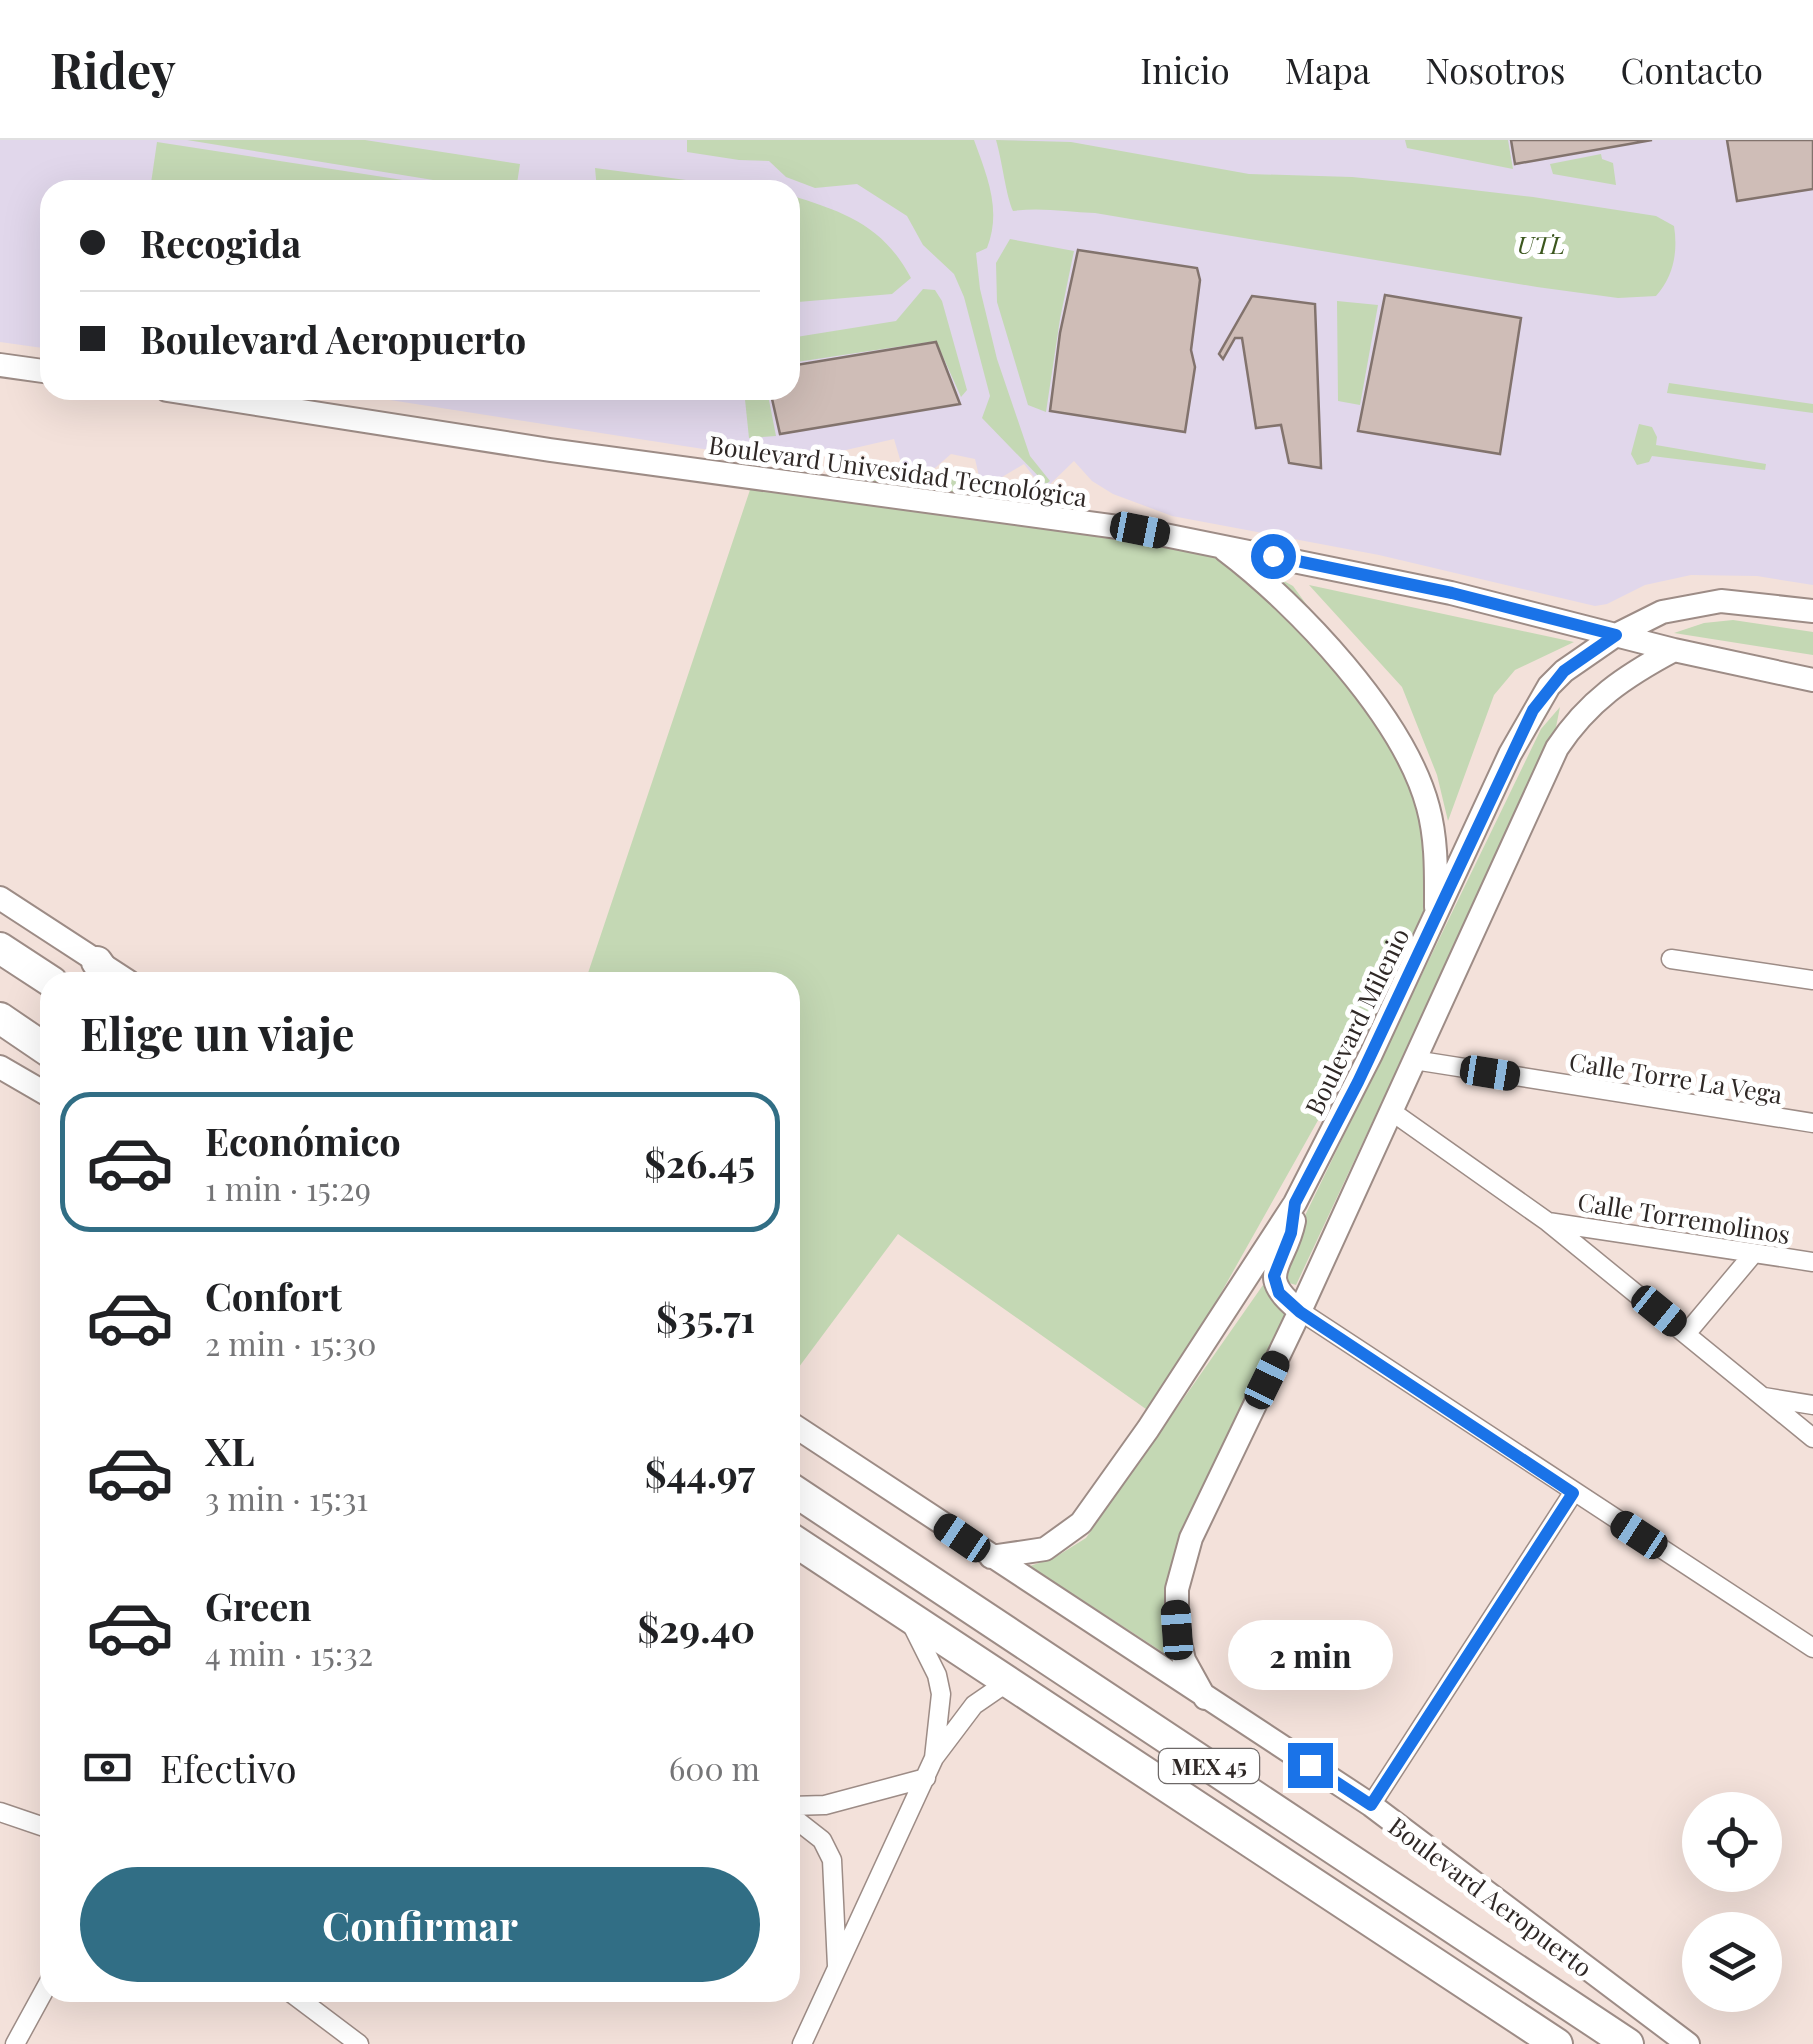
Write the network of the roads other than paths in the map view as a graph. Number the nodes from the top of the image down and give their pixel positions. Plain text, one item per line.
1 (0, 365) edge
2 (40, 371) edge
3 (231, 400) edge
4 (1218, 545) junction
5 (1813, 611) edge
6 (1616, 635) junction
7 (1674, 650) junction
8 (1813, 680) edge
9 (0, 898) edge
10 (1436, 917) junction
11 (0, 948) edge
12 (1671, 959) dead end
13 (104, 972) edge
14 (40, 974) edge
15 (1813, 980) edge
16 (0, 1018) edge
17 (40, 1045) edge
18 (1414, 1060) junction
19 (0, 1067) edge
20 (40, 1090) edge
21 (1391, 1111) junction
22 (1813, 1122) edge
23 (1295, 1203) junction
24 (1548, 1222) junction
25 (1754, 1253) junction
26 (1813, 1262) edge
27 (1300, 1312) junction
28 (1686, 1334) junction
29 (1764, 1398) junction
30 (1813, 1406) edge
31 (800, 1431) edge
32 (1813, 1438) edge
33 (1573, 1493) junction
34 (800, 1495) edge
35 (800, 1545) edge
36 (991, 1557) junction
37 (908, 1618) junction
38 (1813, 1648) edge
39 (1006, 1683) junction
40 (1205, 1698) junction
41 (934, 1758) junction
42 (926, 1778) junction
43 (800, 1805) edge
44 (1371, 1805) junction
45 (0, 1812) edge
46 (800, 1822) edge
47 (40, 1826) edge
48 (837, 1972) junction
49 (40, 1998) edge
50 (303, 2002) edge
51 (15, 2044) edge
52 (359, 2044) edge
53 (802, 2044) edge
54 (1556, 2044) edge
55 (1628, 2044) edge
56 (1688, 2044) edge

1 - 2 street
3 - 4 street, Boulevard Univesidad Tecnológica
4 - 6 street, Boulevard Univesidad Tecnológica
4 - 10 street
5 - 6 street, Boulevard Milenio
6 - 7 street, Boulevard Univesidad Tecnológica
6 - 10 street, Boulevard Milenio
7 - 8 street
7 - 18 street
9 - 13 street
10 - 23 street, Boulevard Milenio
11 - 14 highway
12 - 15 street
16 - 17 highway
18 - 21 street
18 - 22 street, Calle Torre La Vega
19 - 20 street
21 - 24 street
21 - 27 street
23 - 27 street
23 - 36 street, Boulevard Milenio
24 - 25 street, Calle Torremolinos
24 - 28 street
25 - 26 street, Calle Torremolinos
25 - 28 street
27 - 33 street
27 - 40 street
28 - 29 street
29 - 30 street
29 - 32 street
31 - 36 street, Boulevard Aeropuerto
33 - 38 street
33 - 44 street
34 - 55 highway, Boulevard Aeropuerto / MEX 45
35 - 37 highway, MEX 45
36 - 40 street, Boulevard Aeropuerto
37 - 39 highway, MEX 45
37 - 41 street
39 - 41 street
39 - 54 highway, MEX 45
40 - 44 street, Boulevard Aeropuerto
41 - 42 street
42 - 43 street
42 - 48 street
44 - 56 street, Boulevard Aeropuerto
45 - 47 street
46 - 48 street
48 - 53 street
49 - 51 street
50 - 52 street

